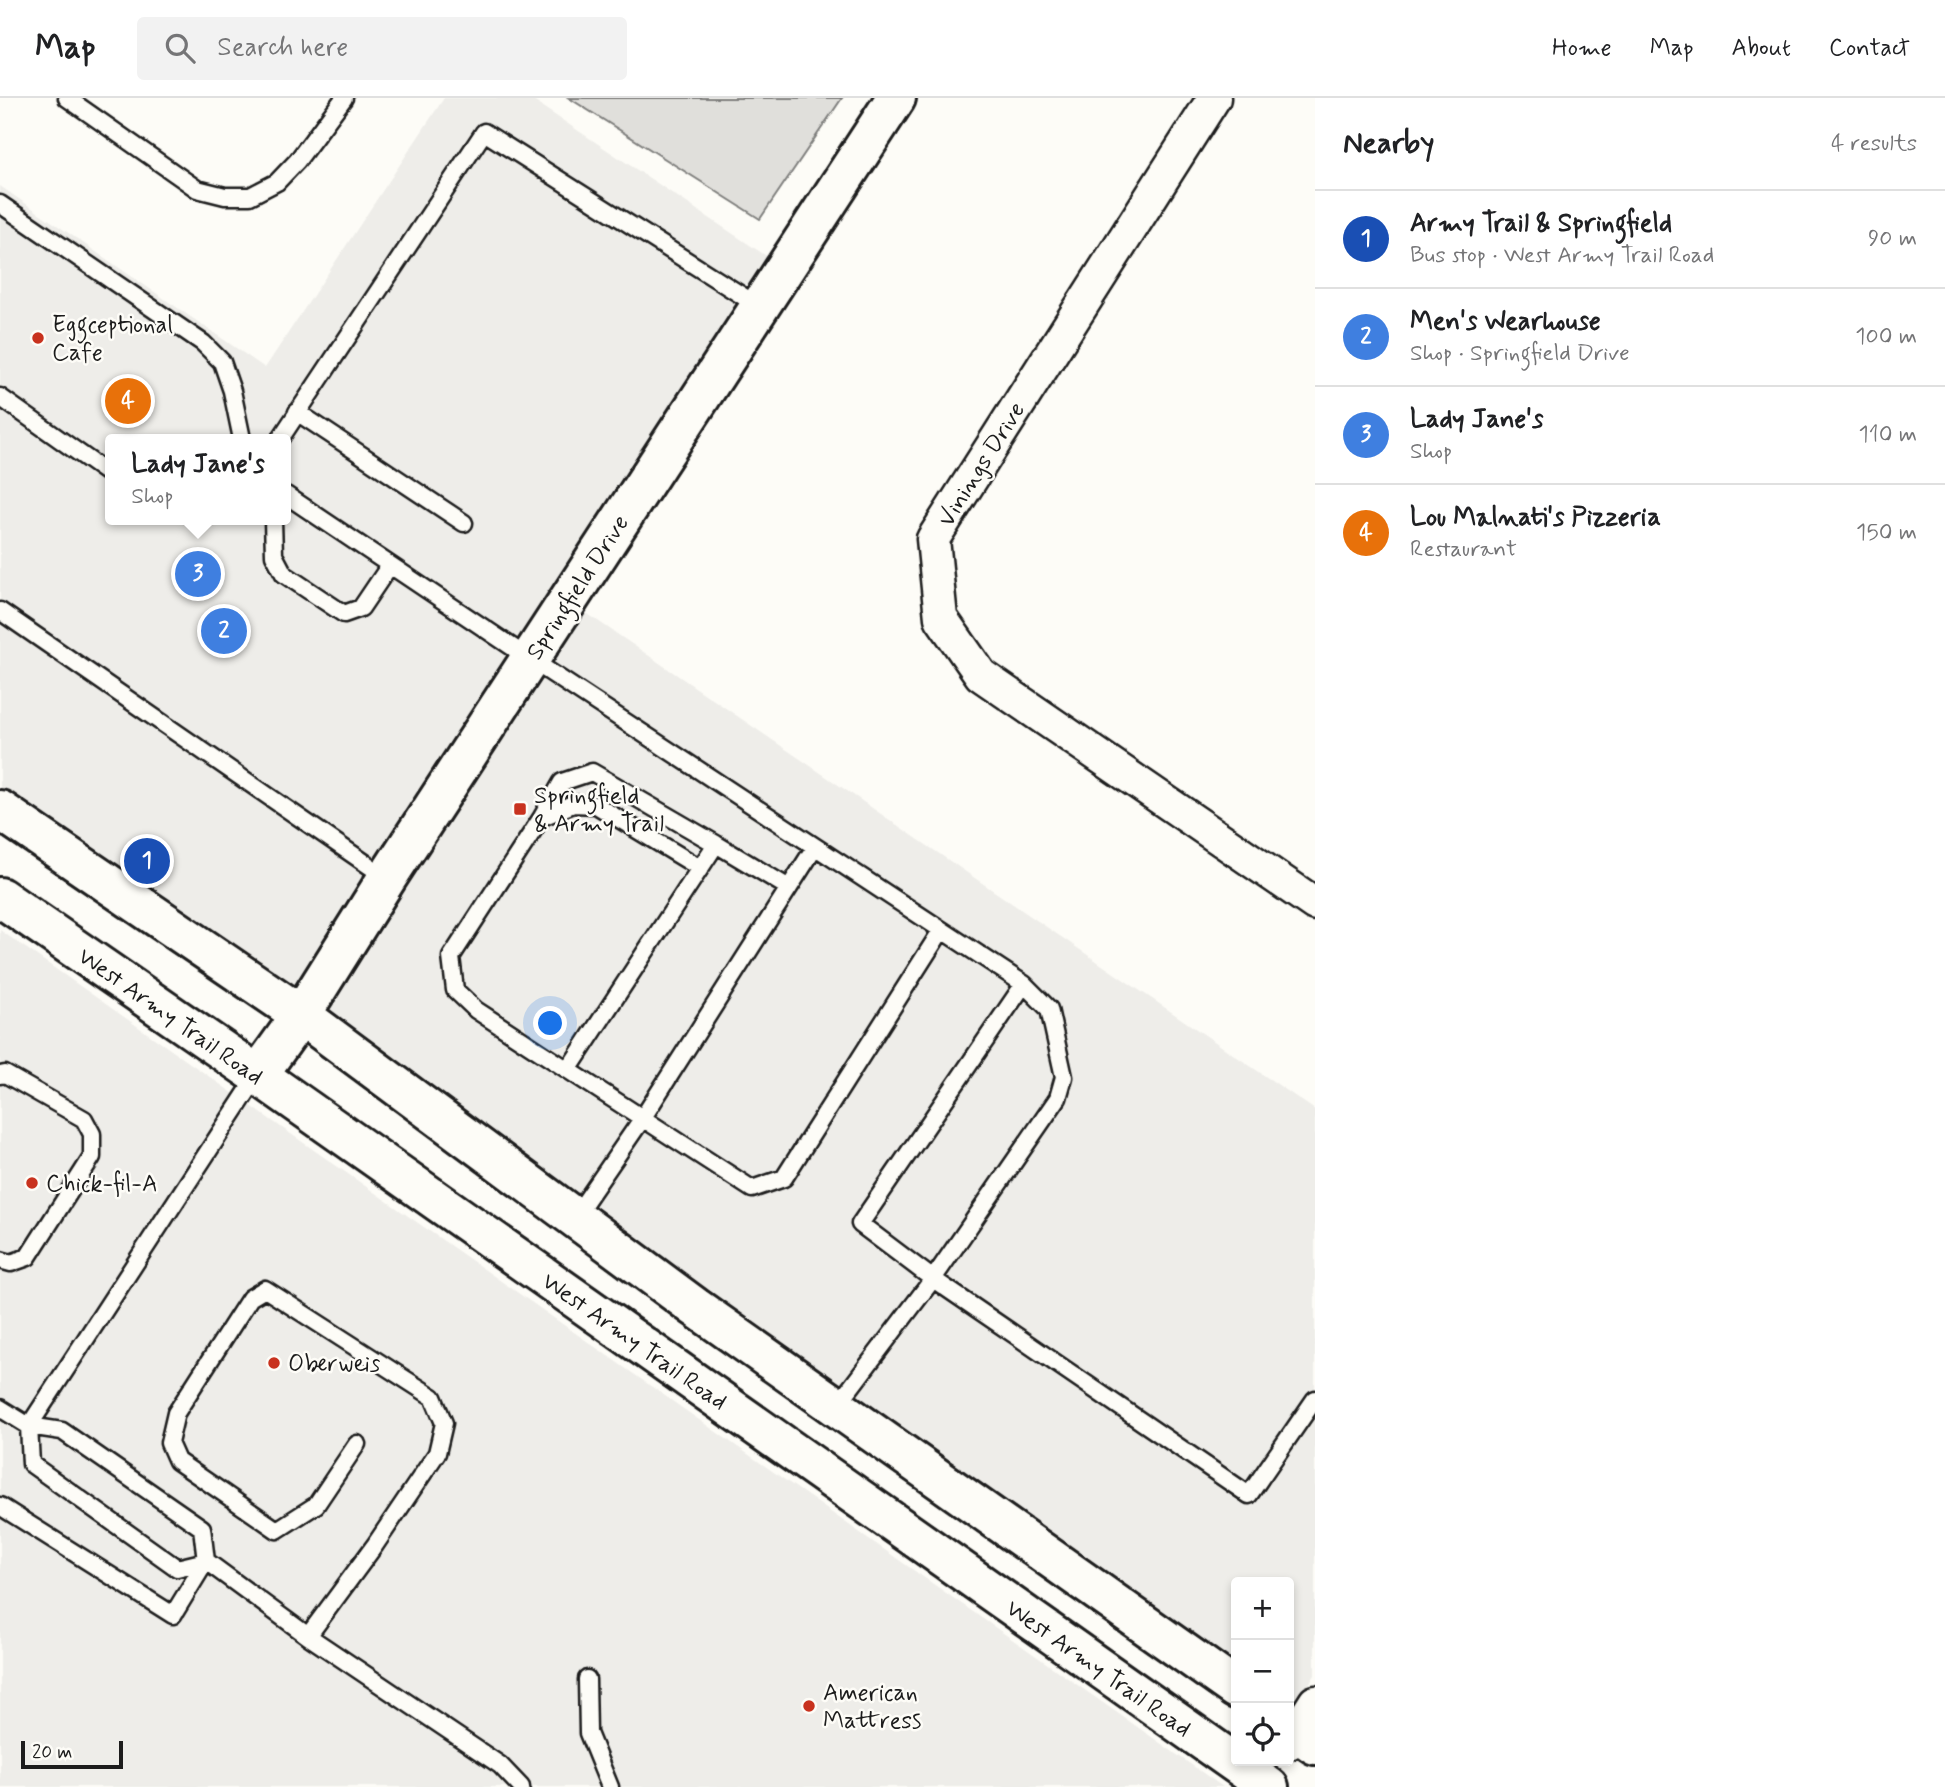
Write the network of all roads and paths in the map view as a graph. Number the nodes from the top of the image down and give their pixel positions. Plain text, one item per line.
1 (67, 98) edge
2 (344, 98) edge
3 (896, 98) edge
4 (1214, 98) edge
5 (0, 204) edge
6 (760, 307) junction
7 (0, 397) edge
8 (298, 412) junction
9 (241, 434) edge
10 (283, 434) edge
11 (105, 471) edge
12 (291, 499) edge
13 (464, 523) dead end
14 (273, 525) edge
15 (390, 565) junction
16 (0, 611) edge
17 (530, 659) junction
18 (0, 810) edge
19 (542, 817) junction
20 (716, 844) junction
21 (815, 847) junction
22 (700, 868) junction
23 (387, 877) junction
24 (789, 888) junction
25 (0, 897) edge
26 (1315, 904) edge
27 (941, 931) junction
28 (1024, 984) junction
29 (301, 1015) junction
30 (568, 1070) junction
31 (0, 1075) edge
32 (258, 1075) junction
33 (642, 1119) junction
34 (574, 1218) junction
35 (0, 1260) edge
36 (933, 1279) junction
37 (1315, 1399) edge
38 (836, 1407) junction
39 (0, 1408) edge
40 (29, 1426) junction
41 (357, 1444) dead end
42 (0, 1506) edge
43 (206, 1562) junction
44 (309, 1636) junction
45 (587, 1679) dead end
46 (1231, 1685) edge
47 (1231, 1716) edge
48 (521, 1787) edge
49 (610, 1787) edge

1 - 2 lane
3 - 6 main road, Springfield Drive
4 - 26 street, Vinings Drive
5 - 9 lane
6 - 8 lane
6 - 17 main road, Springfield Drive
7 - 11 lane
8 - 10 lane
8 - 13 lane
12 - 15 lane
14 - 15 lane
15 - 17 lane
16 - 23 lane
17 - 21 lane
17 - 23 main road, Springfield Drive
18 - 29 main road
19 - 20 lane
19 - 22 lane
19 - 30 lane
20 - 22 lane
20 - 24 lane
21 - 24 lane
21 - 27 lane
22 - 30 lane
23 - 29 main road, Springfield Drive
24 - 33 lane
25 - 32 main road, West Army Trail Road
27 - 28 lane
27 - 33 lane
28 - 36 lane
28 - 36 lane
29 - 32 main road, Springfield Drive
29 - 34 main road
30 - 33 lane
31 - 35 lane
32 - 40 lane
32 - 47 main road, West Army Trail Road
33 - 34 lane
34 - 38 main road
36 - 37 lane
36 - 38 lane
38 - 46 main road
39 - 40 lane
40 - 43 lane
40 - 43 lane
41 - 44 lane
42 - 43 lane
43 - 44 lane
44 - 48 lane
45 - 49 lane

